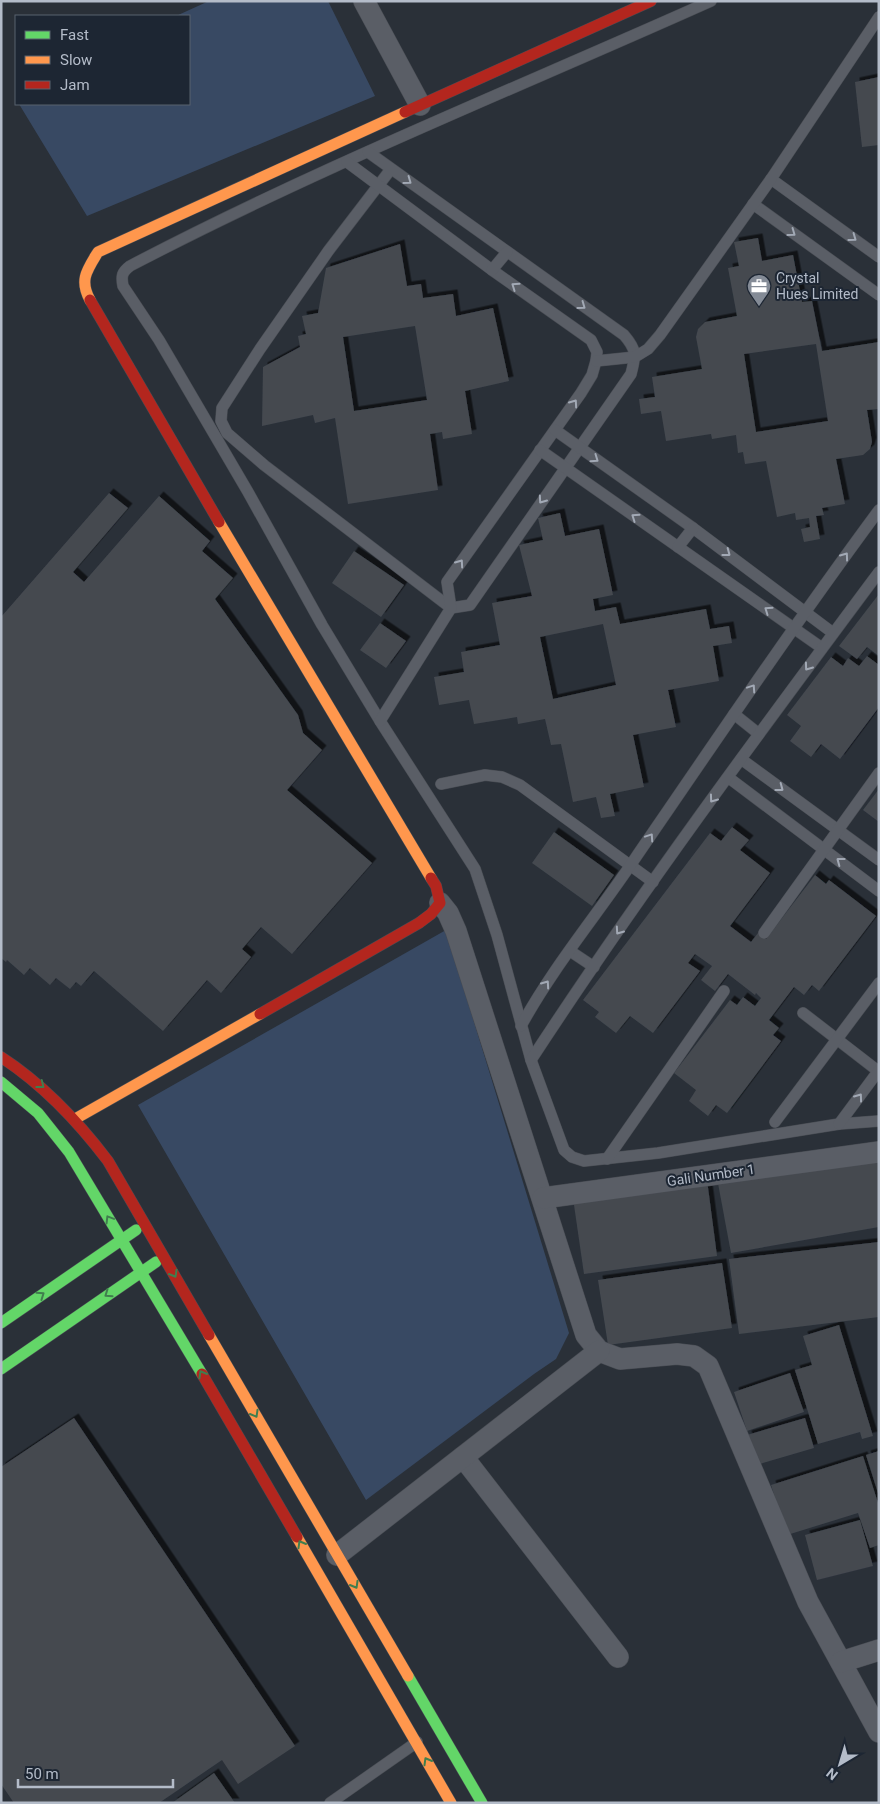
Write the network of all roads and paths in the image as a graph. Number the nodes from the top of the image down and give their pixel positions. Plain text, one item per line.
1 (364, 1) edge
2 (651, 1) edge
3 (711, 1) edge
4 (879, 18) edge
5 (420, 104) junction
6 (368, 152) junction
7 (347, 162) junction
8 (391, 169) junction
9 (771, 179) junction
10 (379, 185) junction
11 (753, 204) junction
12 (507, 252) junction
13 (879, 257) edge
14 (492, 270) junction
15 (879, 295) edge
16 (635, 357) junction
17 (596, 360) junction
18 (555, 430) junction
19 (579, 448) junction
20 (540, 450) junction
21 (565, 467) junction
22 (878, 514) edge
23 (693, 528) junction
24 (678, 548) junction
25 (879, 572) edge
26 (451, 608) junction
27 (805, 612) junction
28 (793, 628) junction
29 (833, 633) junction
30 (822, 648) junction
31 (734, 714) junction
32 (380, 721) junction
33 (759, 734) junction
34 (741, 759) junction
35 (879, 773) edge
36 (729, 778) junction
37 (441, 784) dead end
38 (837, 830) junction
39 (823, 849) junction
40 (879, 860) edge
41 (631, 865) junction
42 (653, 882) junction
43 (879, 890) edge
44 (440, 903) junction
45 (764, 933) dead end
46 (570, 951) junction
47 (594, 967) junction
48 (879, 983) edge
49 (724, 991) dead end
50 (803, 1013) dead end
51 (521, 1026) junction
52 (838, 1040) junction
53 (1, 1057) edge
54 (531, 1060) junction
55 (878, 1070) edge
56 (1, 1082) edge
57 (75, 1119) junction
58 (879, 1121) edge
59 (775, 1122) dead end
60 (839, 1124) junction
61 (879, 1152) edge
62 (606, 1159) junction
63 (543, 1198) junction
64 (144, 1224) junction
65 (121, 1240) junction
66 (163, 1257) junction
67 (140, 1271) junction
68 (1, 1323) edge
69 (599, 1351) junction
70 (1, 1369) edge
71 (463, 1457) junction
72 (337, 1555) junction
73 (879, 1650) edge
74 (618, 1657) dead end
75 (841, 1662) junction
76 (879, 1732) edge
77 (427, 1734) junction
78 (330, 1803) edge
79 (451, 1803) edge
80 (482, 1803) edge

1 - 5 street
2 - 5 street
3 - 6 lane
4 - 9 lane
5 - 44 street
6 - 7 lane
6 - 8 lane
7 - 10 lane
7 - 32 lane
8 - 10 lane
8 -> 12 lane
9 - 11 lane
9 -> 13 lane
10 - 14 lane
10 - 26 lane
11 -> 15 lane
11 - 16 lane
12 - 14 lane
12 -> 16 lane
17 -> 14 lane
16 - 17 lane
16 - 19 lane
18 -> 17 lane
18 - 19 lane
18 - 20 lane
19 - 21 lane
19 -> 23 lane
20 - 21 lane
26 -> 20 lane
24 -> 21 lane
21 -> 26 lane
27 -> 22 lane
23 - 24 lane
23 -> 27 lane
28 -> 24 lane
25 - 29 lane
26 - 32 lane
27 - 28 lane
27 - 29 lane
28 - 30 lane
31 -> 28 lane
29 - 30 lane
30 -> 33 lane
31 - 33 lane
41 -> 31 lane
32 - 51 lane
33 - 34 lane
34 - 36 lane
34 -> 38 lane
35 - 38 lane
36 - 39 lane
36 -> 42 lane
37 - 41 lane
38 - 39 lane
38 - 40 lane
43 -> 39 lane
39 - 45 lane
41 - 42 lane
41 - 46 lane
42 -> 47 lane
44 - 57 street
44 - 63 street
46 - 47 lane
51 -> 46 lane
47 - 54 lane
48 - 52 lane
49 - 62 lane
50 - 52 lane
51 - 54 lane
52 - 55 lane
52 - 59 lane
53 -> 57 street
54 - 62 lane
60 -> 55 lane
65 -> 56 street
57 - 64 street
58 - 60 lane
60 - 62 lane
61 - 63 street, Gali Number 1
63 - 69 street
64 - 65 street
64 - 66 street
65 - 67 street
68 -> 65 street
66 - 67 street
66 -> 72 street
67 -> 70 street
77 -> 67 street
69 - 71 street
69 - 75 street
71 - 72 street
71 - 74 street
72 -> 77 street
73 - 75 street
75 - 76 street
77 - 78 lane
79 -> 77 street
77 - 80 street

